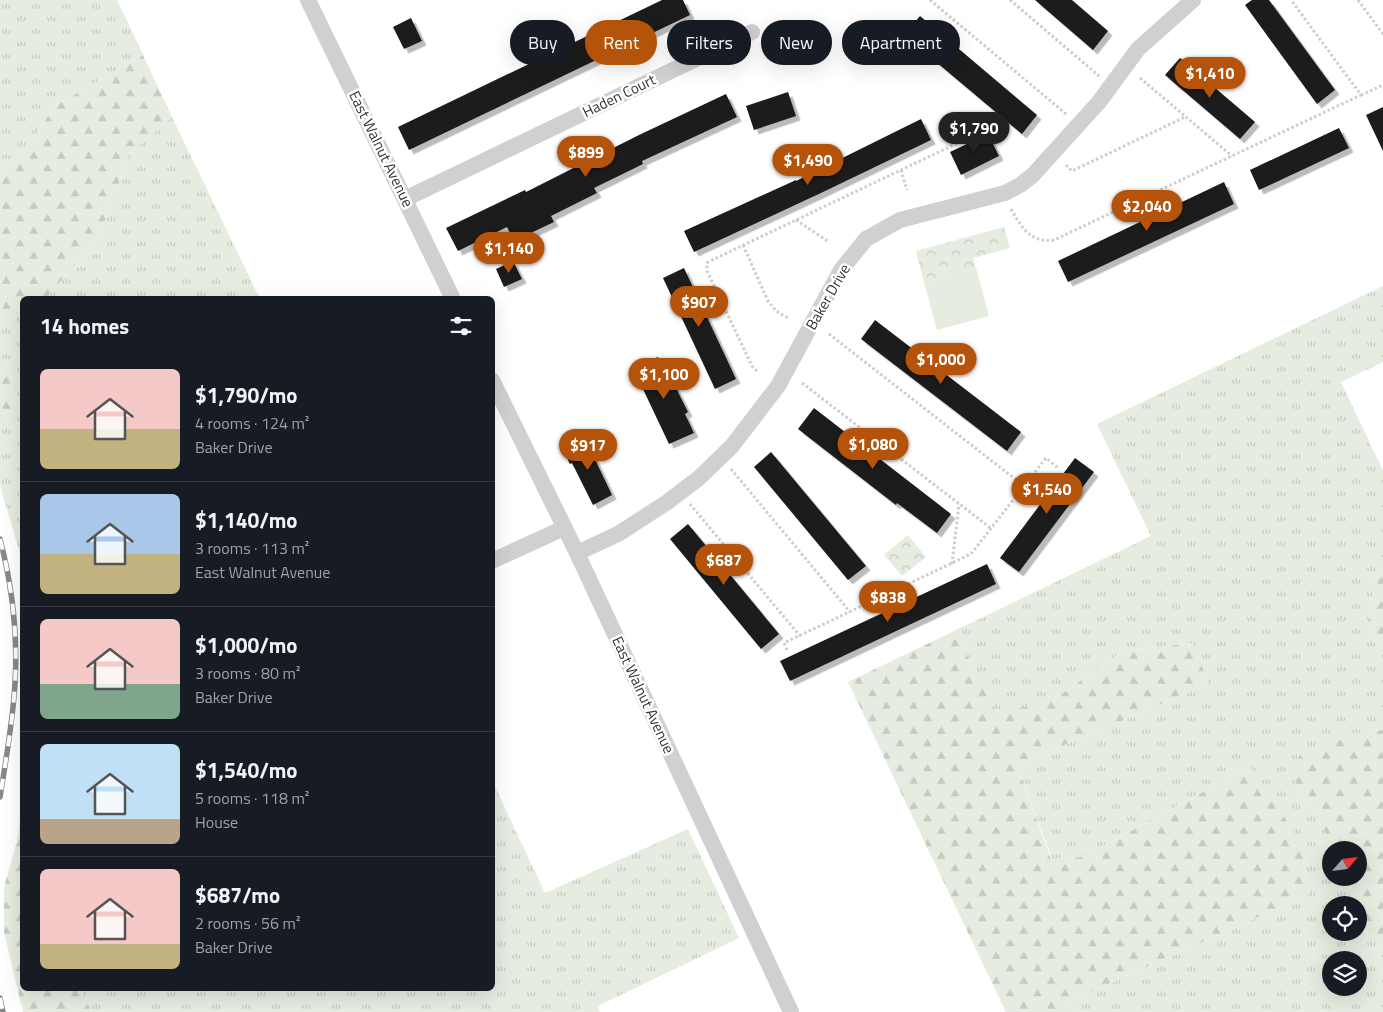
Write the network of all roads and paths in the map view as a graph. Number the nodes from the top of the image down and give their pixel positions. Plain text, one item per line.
1 (308, 0) edge
2 (930, 0) edge
3 (1010, 0) edge
4 (1194, 0) edge
5 (1291, 0) edge
6 (1358, 0) edge
7 (752, 32) dead end
8 (1383, 34) edge
9 (1099, 76) dead end
10 (1140, 78) dead end
11 (1383, 84) edge
12 (1361, 95) junction
13 (1066, 114) dead end
14 (1186, 117) junction
15 (966, 139) dead end
16 (1232, 156) junction
17 (1066, 165) dead end
18 (902, 170) junction
19 (907, 190) dead end
20 (405, 199) junction
21 (1011, 209) dead end
22 (796, 220) junction
23 (829, 242) dead end
24 (743, 245) junction
25 (452, 296) edge
26 (788, 318) dead end
27 (830, 334) dead end
28 (757, 370) dead end
29 (802, 383) dead end
30 (495, 386) edge
31 (728, 465) dead end
32 (1058, 468) dead end
33 (1024, 486) junction
34 (690, 504) dead end
35 (959, 504) junction
36 (564, 528) junction
37 (992, 529) junction
38 (577, 553) junction
39 (495, 560) edge
40 (952, 564) junction
41 (850, 612) junction
42 (800, 636) junction
43 (787, 650) dead end
44 (791, 1012) edge

1 - 20 street, East Walnut Avenue
2 - 13 path
3 - 9 path
4 - 38 street, Baker Drive
5 - 12 path
6 - 8 path
7 - 20 street, Haden Court
10 - 14 path
11 - 12 path
12 - 16 path
14 - 16 path
14 - 17 path
15 - 18 path
16 - 21 path
18 - 19 path
18 - 22 path
20 - 25 street, East Walnut Avenue
22 - 23 path
22 - 24 path
24 - 26 path
24 - 28 path
27 - 33 path
29 - 35 path
30 - 36 street, East Walnut Avenue
31 - 41 path
32 - 33 path
33 - 37 path
34 - 42 path
35 - 37 path
35 - 40 path
36 - 38 street, East Walnut Avenue
36 - 39 street
37 - 40 path
38 - 44 street, East Walnut Avenue
40 - 41 path
41 - 42 path
42 - 43 path

